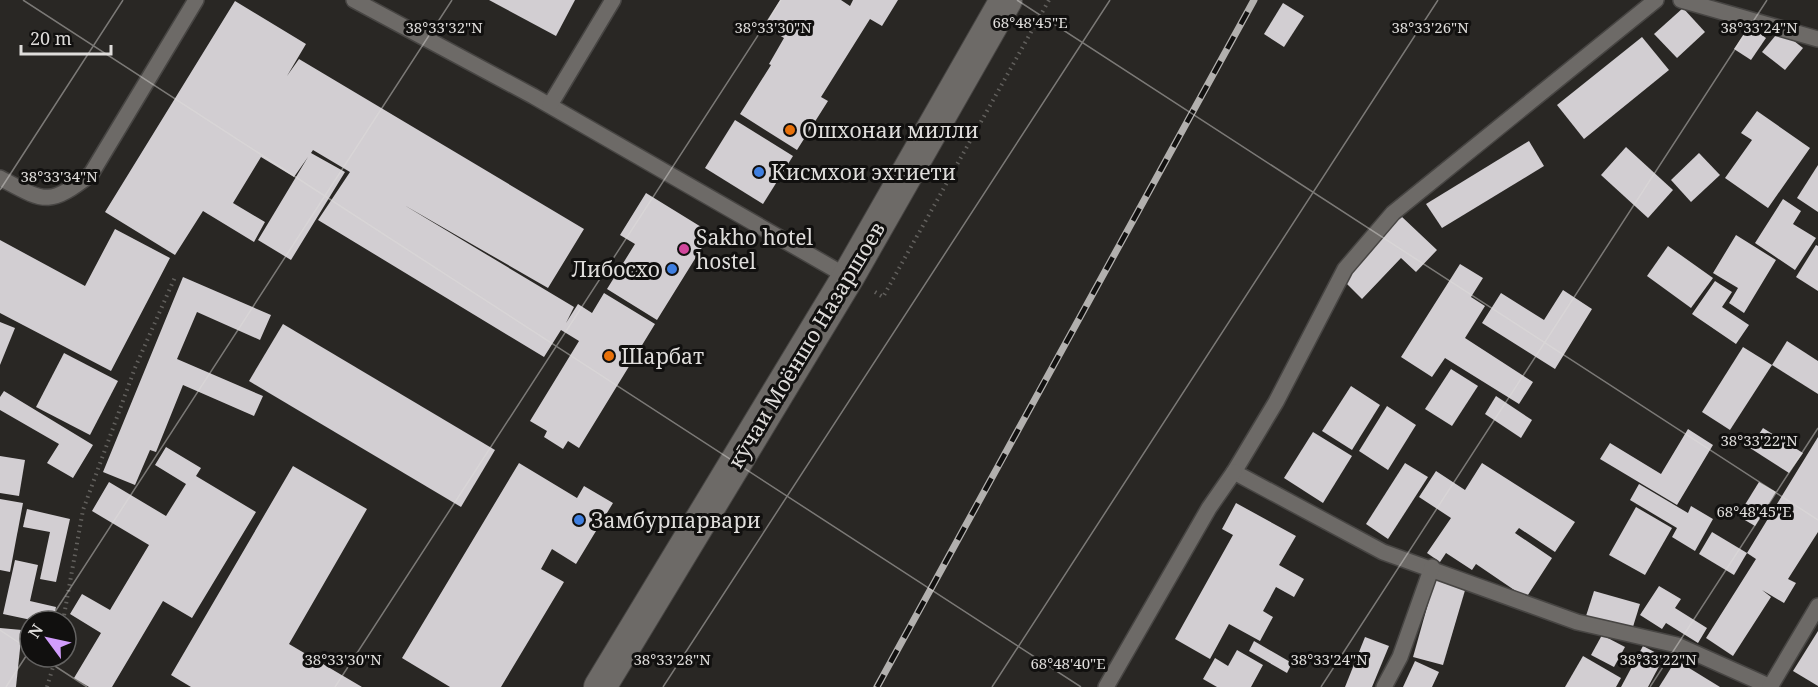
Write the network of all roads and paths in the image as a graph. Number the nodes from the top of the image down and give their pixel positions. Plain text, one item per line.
1 (196, 0) edge
2 (354, 0) edge
3 (613, 0) edge
4 (1006, 0) edge
5 (1049, 0) edge
6 (1656, 0) edge
7 (1681, 0) edge
8 (1818, 39) edge
9 (550, 105) junction
10 (0, 178) edge
11 (175, 277) dead end
12 (848, 277) junction
13 (1234, 472) junction
14 (1432, 567) junction
15 (1818, 606) edge
16 (65, 609) edge
17 (52, 669) edge
18 (47, 687) edge
19 (600, 687) edge
20 (1106, 687) edge
21 (1384, 687) edge
22 (1770, 687) edge

1 - 10 lane
2 - 9 lane
3 - 9 lane
4 - 12 street, кӯчаи Моёншо Назаршоев
5 - 12 path
6 - 13 lane
7 - 8 lane
9 - 12 lane
11 - 16 path
12 - 19 street, кӯчаи Моёншо Назаршоев
13 - 14 lane
13 - 20 lane
14 - 21 lane
14 - 22 lane
15 - 22 lane
17 - 18 path

